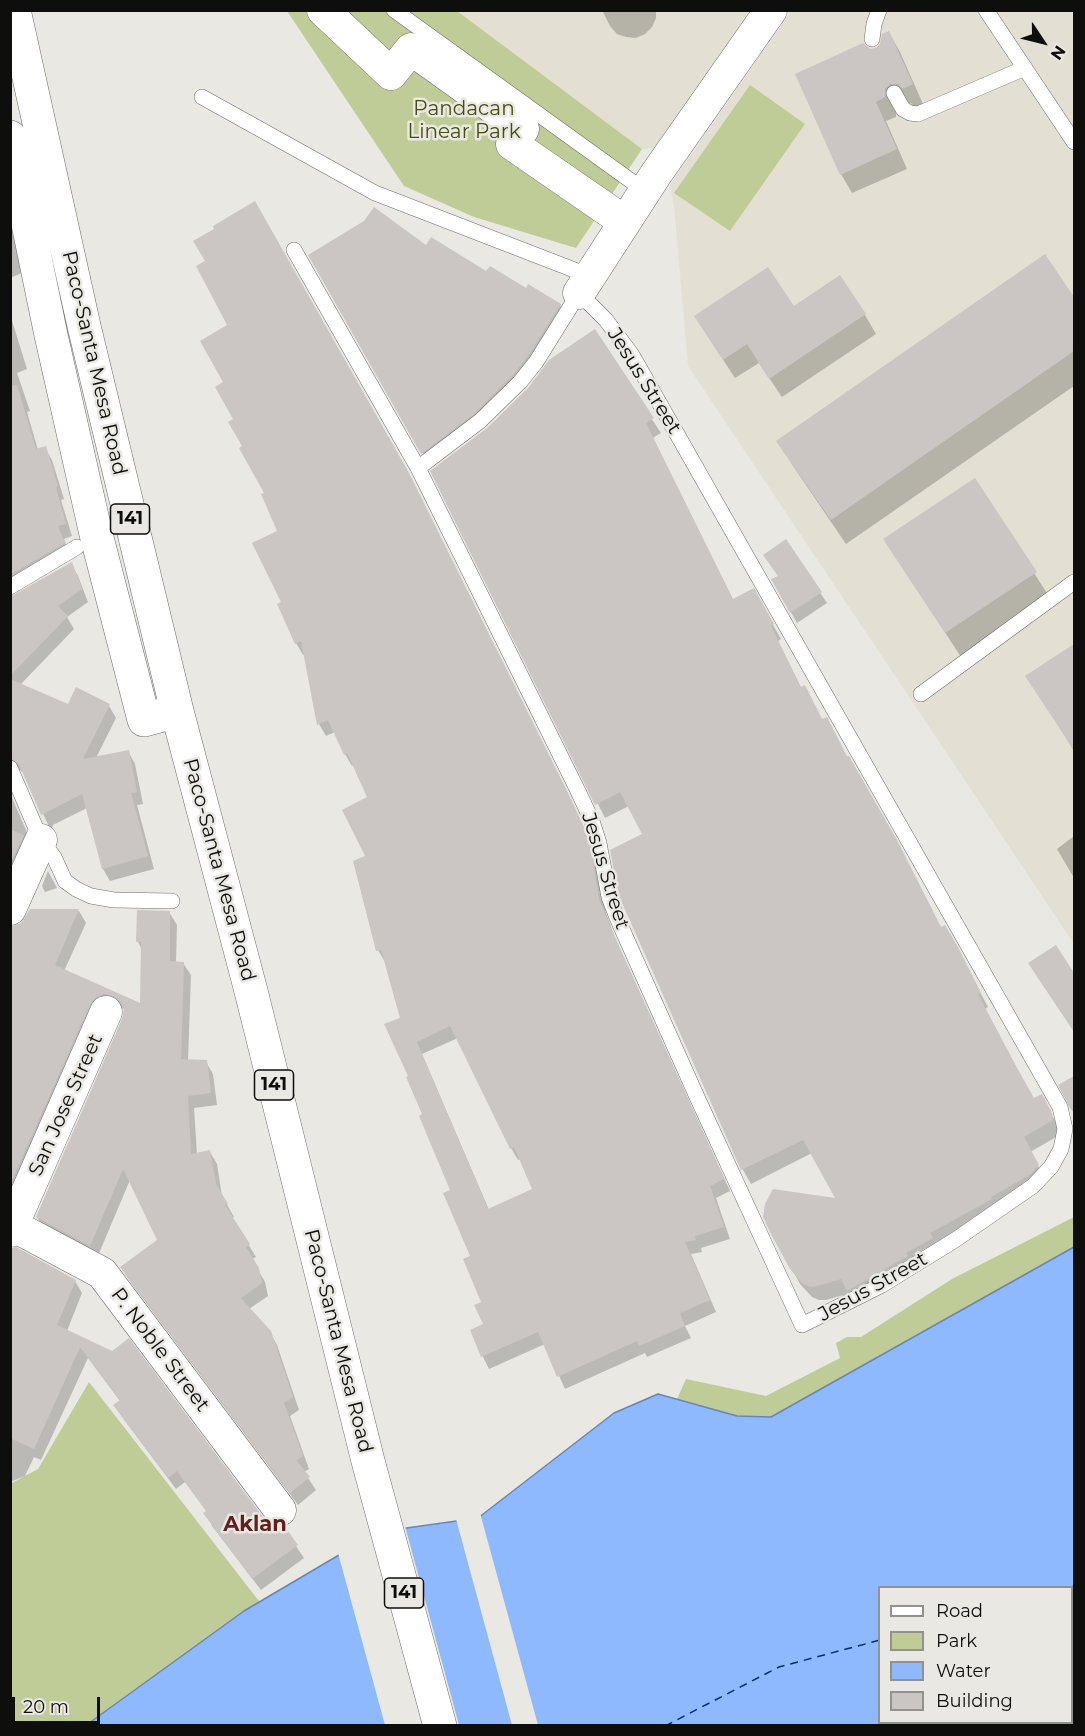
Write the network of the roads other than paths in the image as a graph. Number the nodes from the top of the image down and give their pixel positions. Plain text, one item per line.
1 (14, 10) edge
2 (323, 10) edge
3 (394, 10) edge
4 (771, 10) edge
5 (879, 10) edge
6 (986, 10) edge
7 (872, 39) dead end
8 (1025, 68) junction
9 (894, 93) dead end
10 (202, 97) dead end
11 (10, 137) edge
12 (1074, 142) edge
13 (645, 191) junction
14 (625, 222) junction
15 (294, 250) dead end
16 (584, 285) junction
17 (418, 468) junction
18 (77, 547) dead end
19 (1074, 582) edge
20 (10, 587) edge
21 (921, 694) dead end
22 (177, 711) junction
23 (10, 768) edge
24 (41, 840) junction
25 (172, 901) dead end
26 (10, 909) edge
27 (106, 1012) dead end
28 (11, 1227) edge
29 (280, 1510) dead end
30 (440, 1725) edge

1 - 22 main road, Paco-Santa Mesa Road / 141
2 - 14 street
3 - 13 lane
4 - 13 street
5 - 7 lane
6 - 8 lane
8 - 9 lane
8 - 12 lane
10 - 16 lane
11 - 22 main road, Paco-Santa Mesa Road / 141
13 - 14 street
14 - 16 street
15 - 17 lane
16 - 17 lane
16 - 17 lane, Jesus Street
18 - 20 lane
19 - 21 lane
22 - 30 main road, Paco-Santa Mesa Road / 141
23 - 24 lane
24 - 25 lane
24 - 26 street
27 - 28 street, San Jose Street
28 - 29 street, P. Noble Street

